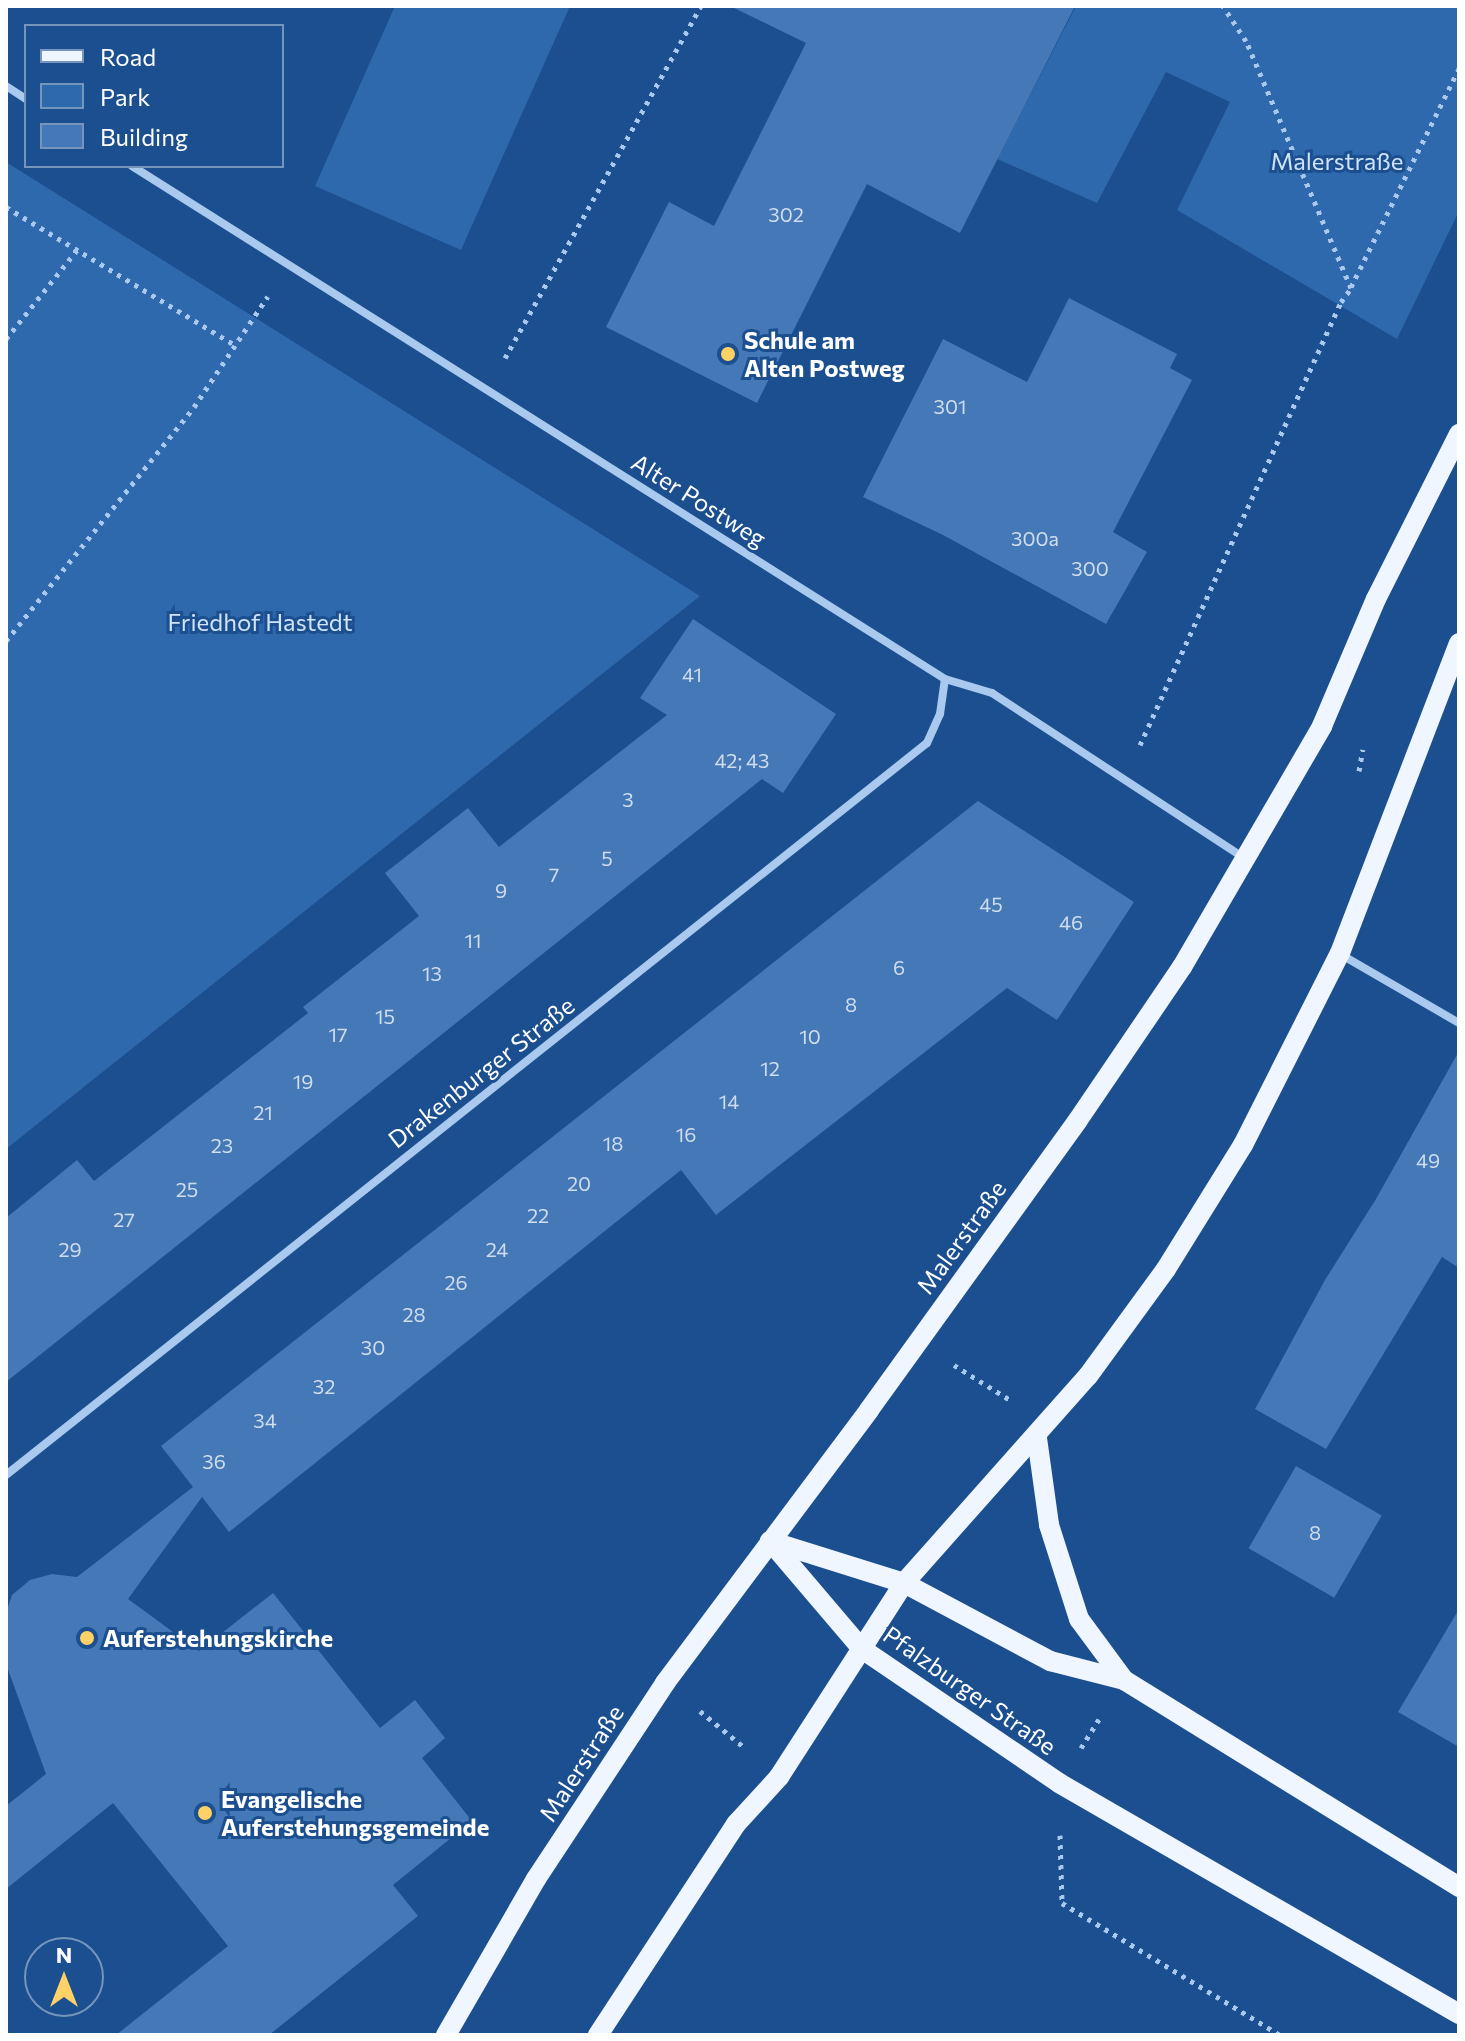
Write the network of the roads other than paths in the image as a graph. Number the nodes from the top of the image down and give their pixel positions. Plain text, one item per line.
1 (6, 86) edge
2 (24, 98) edge
3 (135, 168) edge
4 (1459, 434) edge
5 (1459, 643) edge
6 (945, 679) junction
7 (1246, 859) junction
8 (1340, 953) junction
9 (1459, 1023) edge
10 (1043, 1431) junction
11 (6, 1475) edge
12 (770, 1541) junction
13 (904, 1583) junction
14 (862, 1649) junction
15 (1124, 1680) junction
16 (1459, 1887) edge
17 (1459, 2014) edge
18 (446, 2035) edge
19 (598, 2035) edge

1 - 2 street
3 - 6 street, Alter Postweg
4 - 7 main road, Malerstraße
5 - 8 main road
6 - 7 street, Alter Postweg
6 - 11 street, Drakenburger Straße
7 - 12 main road, Malerstraße
8 - 9 street
8 - 10 main road
10 - 13 main road
10 - 15 main road
12 - 13 main road
12 - 14 main road, Pfalzburger Straße
12 - 18 main road, Malerstraße
13 - 14 main road
13 - 15 main road
14 - 17 main road, Pfalzburger Straße
14 - 19 main road
15 - 16 main road

